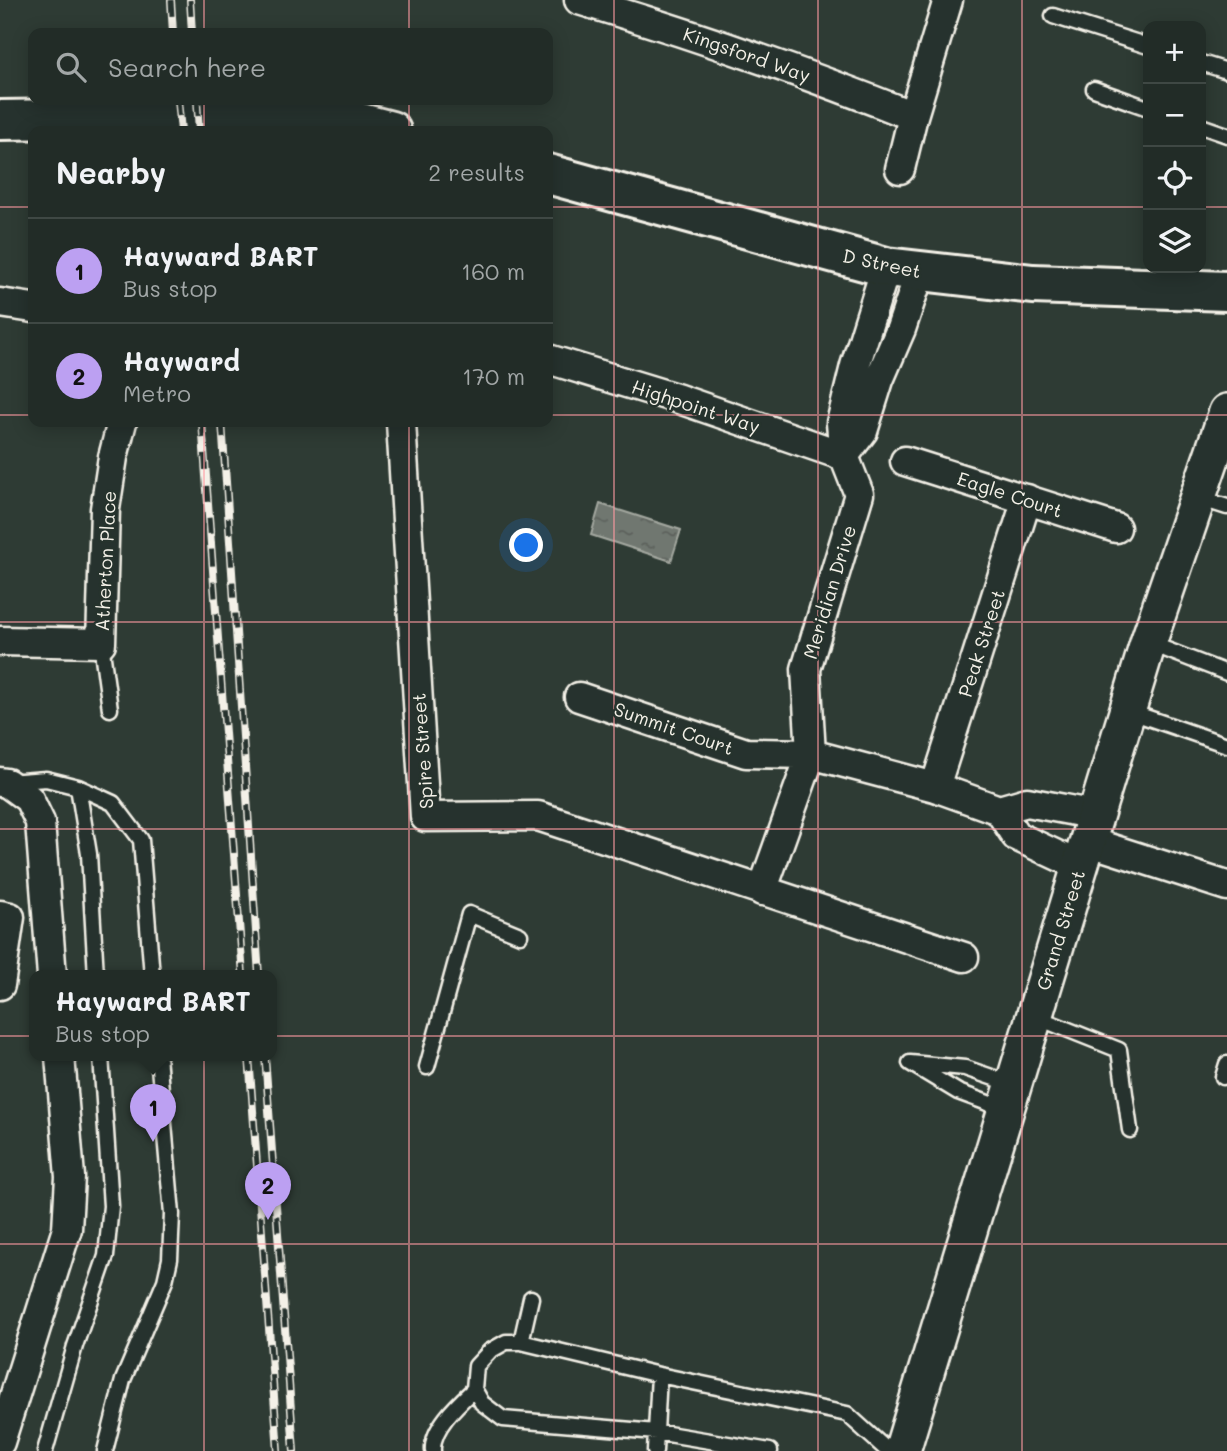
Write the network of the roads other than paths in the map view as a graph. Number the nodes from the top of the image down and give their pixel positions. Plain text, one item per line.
1 (579, 0) edge
2 (946, 1) edge
3 (1053, 16) dead end
4 (1143, 44) edge
5 (1206, 65) edge
6 (1227, 71) edge
7 (1094, 89) dead end
8 (1143, 106) edge
9 (913, 116) junction
10 (0, 120) edge
11 (372, 126) edge
12 (1206, 128) edge
13 (1227, 135) edge
14 (900, 169) dead end
15 (553, 175) edge
16 (903, 269) junction
17 (1227, 291) edge
18 (0, 303) edge
19 (28, 307) edge
20 (553, 361) edge
21 (1227, 412) edge
22 (120, 427) edge
23 (401, 427) edge
24 (844, 456) junction
25 (905, 461) dead end
26 (1027, 499) junction
27 (1212, 503) edge
28 (1116, 528) dead end
29 (0, 641) edge
30 (101, 643) junction
31 (1147, 643) junction
32 (1227, 673) edge
33 (579, 697) dead end
34 (110, 709) dead end
35 (1128, 711) junction
36 (1227, 746) edge
37 (811, 754) junction
38 (3, 782) edge
39 (78, 787) junction
40 (935, 787) junction
41 (999, 810) junction
42 (1088, 841) junction
43 (1227, 886) edge
44 (762, 891) junction
45 (0, 915) edge
46 (520, 935) dead end
47 (964, 957) dead end
48 (52, 970) edge
49 (96, 970) edge
50 (152, 970) edge
51 (0, 985) edge
52 (1034, 1017) junction
53 (60, 1061) edge
54 (101, 1061) edge
55 (158, 1061) edge
56 (428, 1067) dead end
57 (1008, 1097) junction
58 (1130, 1130) dead end
59 (531, 1298) dead end
60 (521, 1342) junction
61 (659, 1375) junction
62 (474, 1389) junction
63 (656, 1432) junction
64 (0, 1442) edge
65 (45, 1451) edge
66 (105, 1451) edge
67 (433, 1451) edge
68 (655, 1451) edge
69 (770, 1451) edge
70 (888, 1451) edge
71 (902, 1451) edge

1 - 9 street, Kingsford Way
2 - 9 street
3 - 4 lane
5 - 6 lane
7 - 8 lane
9 - 14 street
10 - 11 main road
12 - 13 lane
15 - 16 main road, D Street
16 - 17 main road, D Street
16 - 24 street, Meridian Drive
18 - 19 street
20 - 24 street, Highpoint Way
21 - 27 street, Grand Street
22 - 30 street, Atherton Place
23 - 44 street, Spire Street
24 - 37 street, Meridian Drive
25 - 26 street, Eagle Court
26 - 28 street, Eagle Court
26 - 40 street, Peak Street
27 - 31 street, Grand Street
29 - 30 street, Atherton Place
30 - 34 lane
31 - 32 lane
31 - 35 street, Grand Street
33 - 37 street, Summit Court
35 - 36 lane
35 - 42 street, Grand Street
37 - 40 street, Summit Court
37 - 44 street, Meridian Drive
38 - 39 lane
38 - 48 street
39 - 49 lane
39 - 50 lane
40 - 41 street, Summit Court
41 - 42 street
41 - 42 street
42 - 43 street
42 - 52 street, Grand Street
44 - 47 street
45 - 51 street
46 - 56 lane
52 - 57 street, Grand Street
52 - 58 lane
53 - 64 street
54 - 65 lane
55 - 66 lane
57 - 57 lane
57 - 71 street, Grand Street
59 - 60 lane
60 - 61 lane
60 - 62 lane
61 - 63 lane
61 - 70 lane
62 - 63 lane
62 - 67 lane
63 - 68 lane
63 - 69 lane

